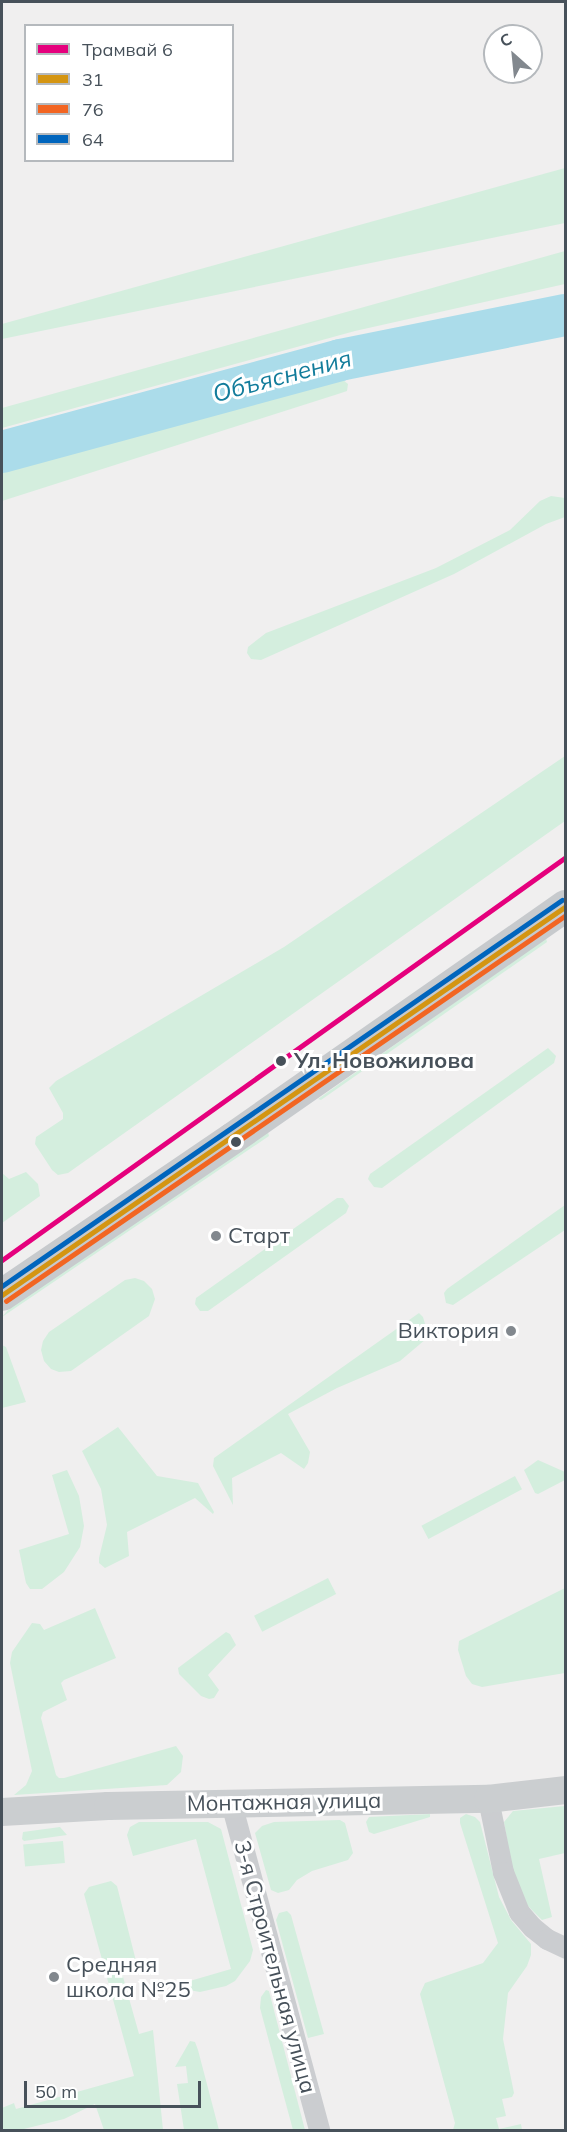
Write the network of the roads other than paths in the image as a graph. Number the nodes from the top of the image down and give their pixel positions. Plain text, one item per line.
1 (566, 906) edge
2 (2, 1295) edge
3 (566, 1790) edge
4 (488, 1799) junction
5 (231, 1803) junction
6 (2, 1812) edge
7 (566, 1948) edge
8 (319, 2130) edge

1 - 2 main road
3 - 4 main road, Монтажная улица
4 - 5 main road, Монтажная улица
4 - 7 street
5 - 6 main road, Монтажная улица
5 - 8 street, 3-я Строительная улица

